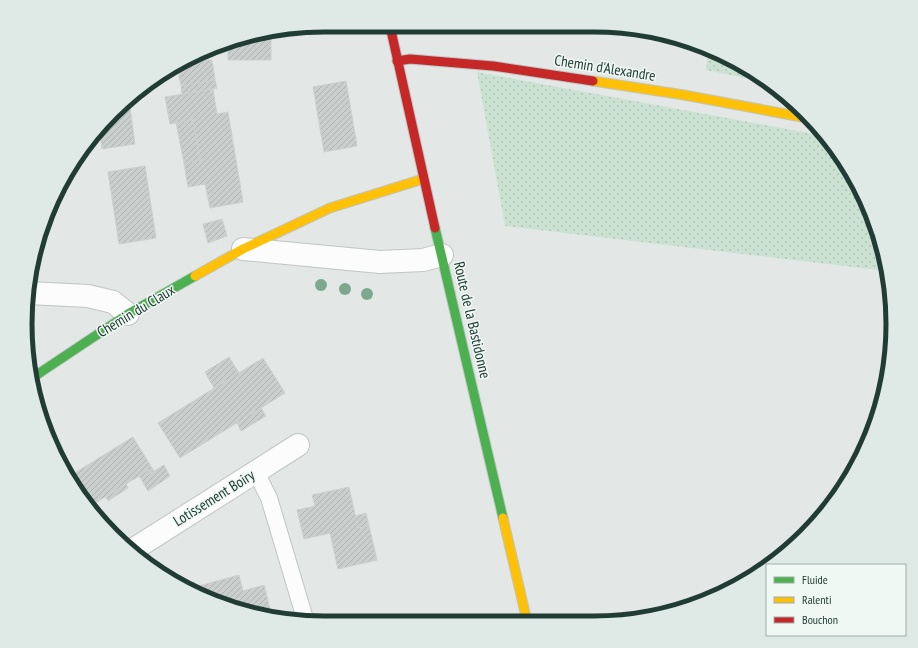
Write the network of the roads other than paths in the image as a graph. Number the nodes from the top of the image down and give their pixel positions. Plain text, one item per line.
1 (391, 32) edge
2 (397, 61) junction
3 (798, 116) edge
4 (423, 179) junction
5 (243, 249) junction
6 (442, 255) junction
7 (34, 293) edge
8 (128, 314) junction
9 (37, 375) edge
10 (298, 445) dead end
11 (256, 472) junction
12 (136, 548) edge
13 (304, 615) edge
14 (526, 616) edge

1 - 2 street, Route de la Bastidonne
2 - 3 street, Chemin d'Alexandre
2 - 4 street, Route de la Bastidonne
4 - 5 street, Chemin du Claux
4 - 6 street, Route de la Bastidonne
5 - 6 street
5 - 8 street, Chemin du Claux
6 - 14 street, Route de la Bastidonne
7 - 8 street
8 - 9 street, Chemin du Claux
10 - 11 street, Lotissement Boiry
11 - 12 street, Lotissement Boiry
11 - 13 lane

